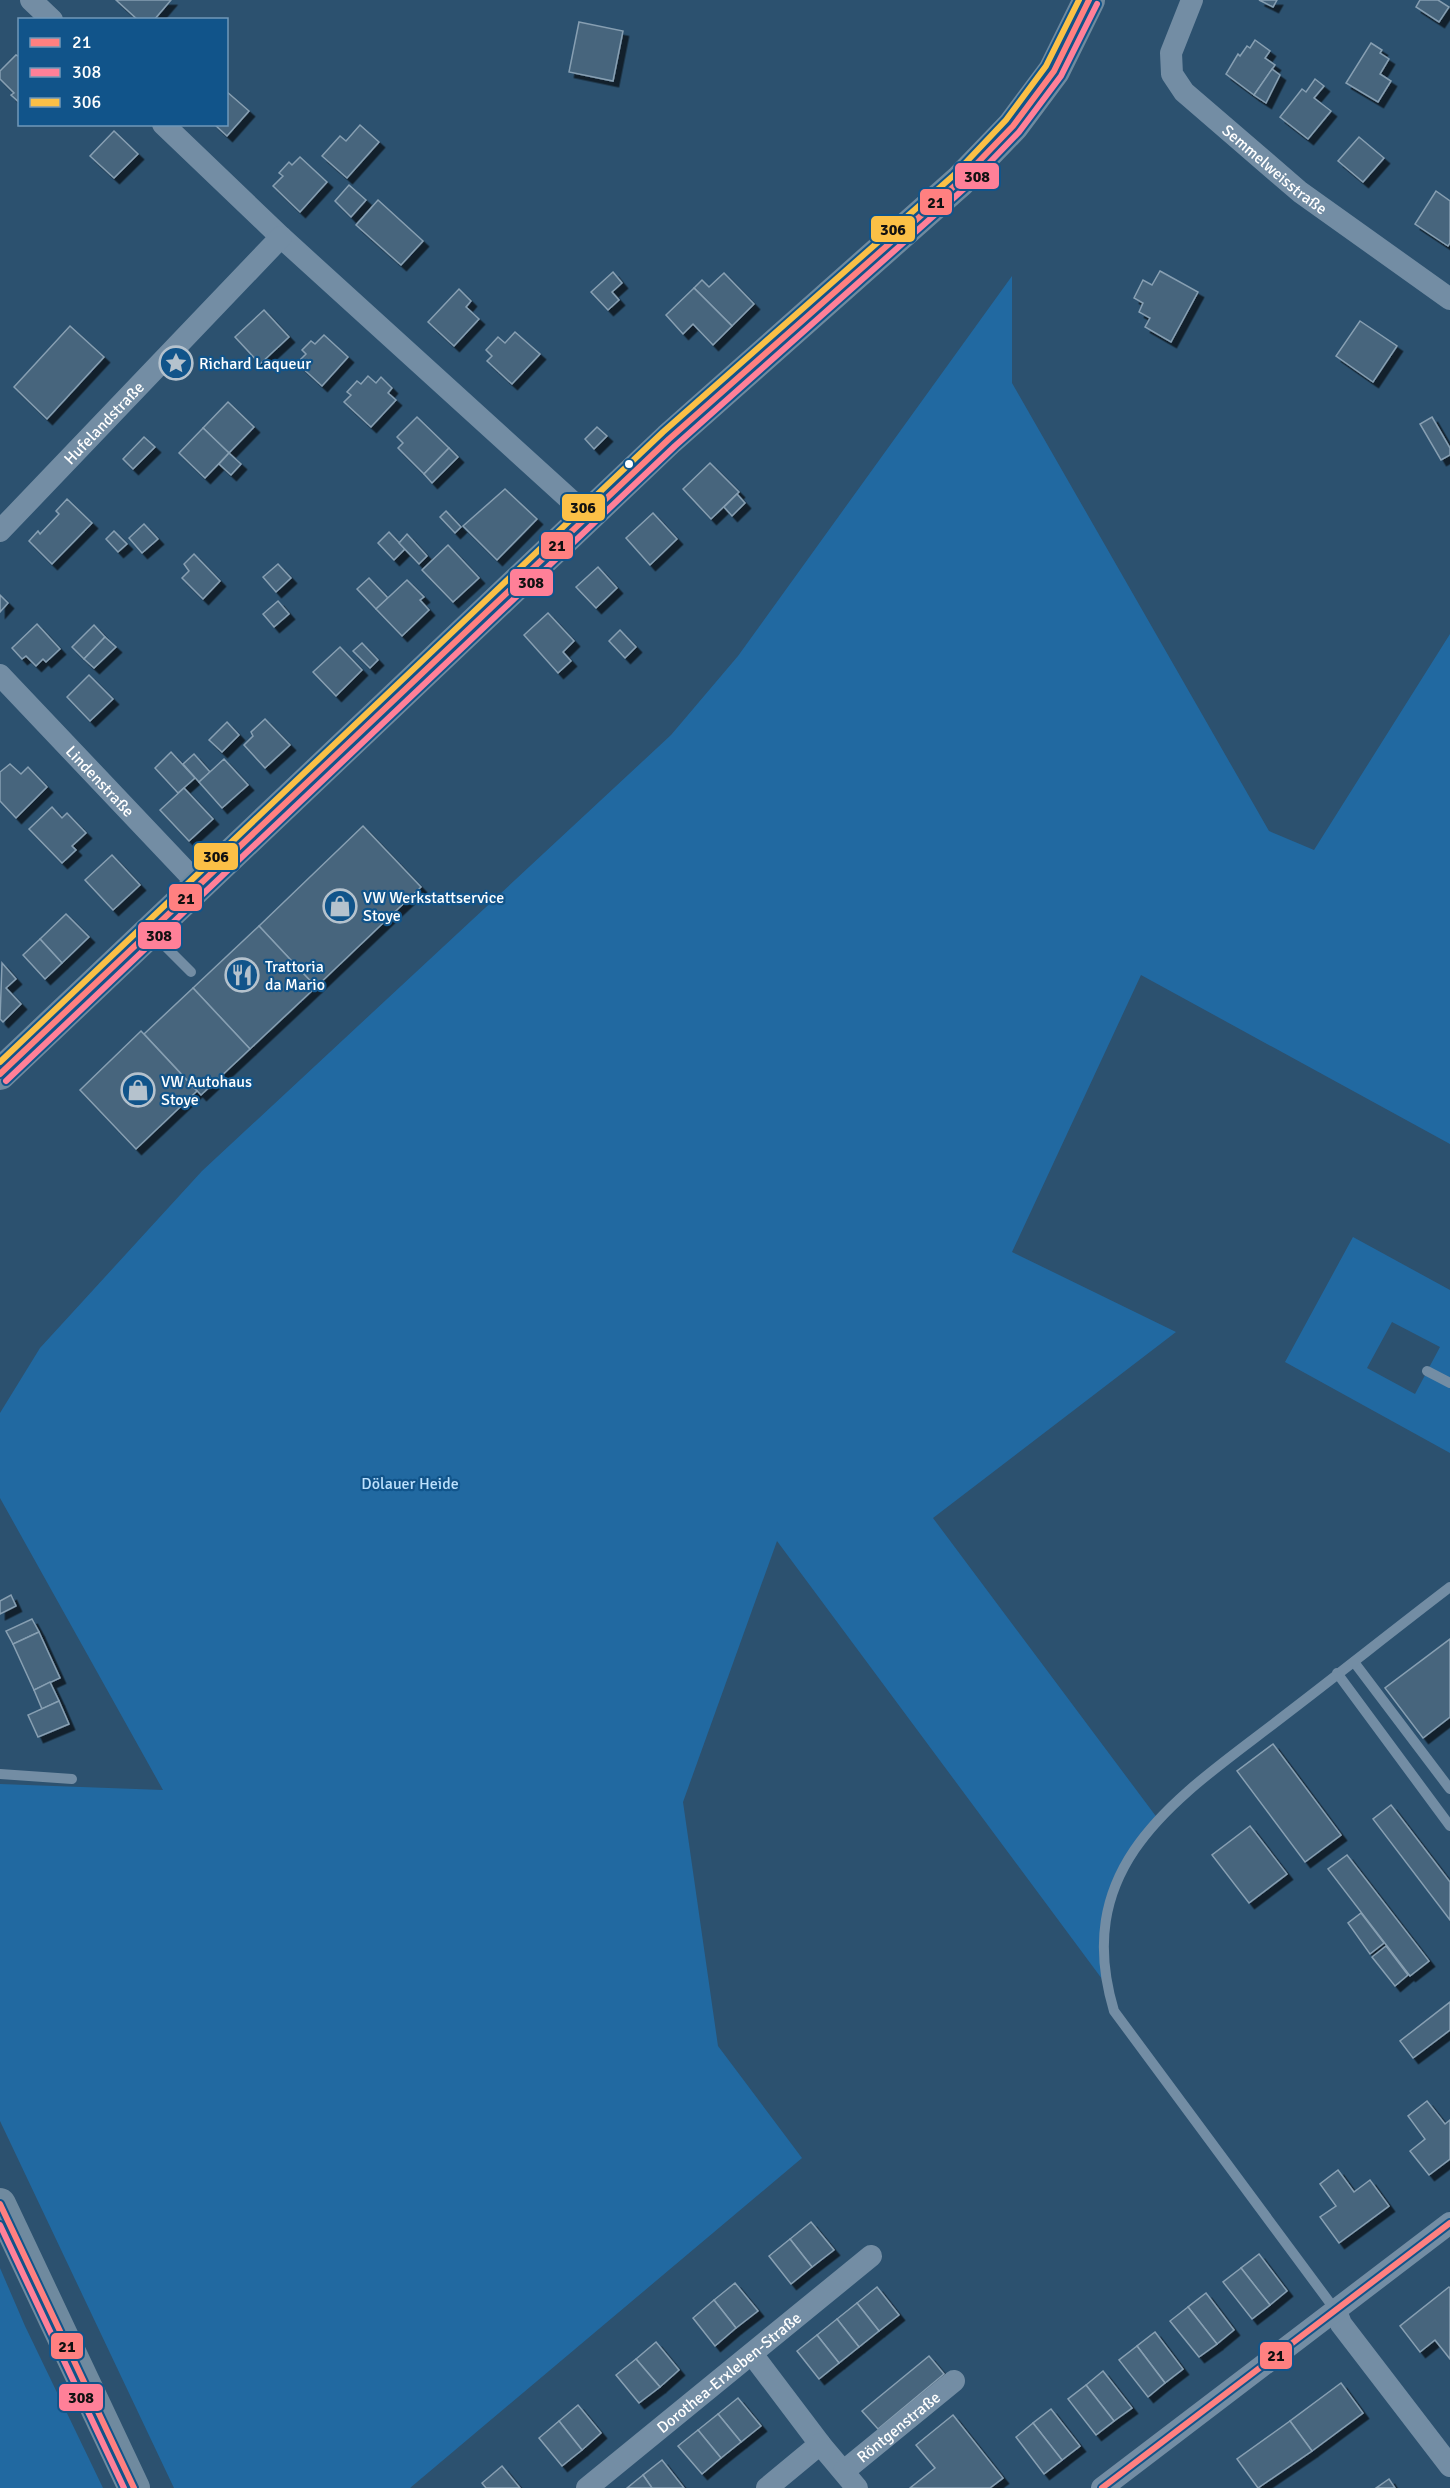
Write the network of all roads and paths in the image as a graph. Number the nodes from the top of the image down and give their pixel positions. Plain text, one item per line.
1 (1089, 0) edge
2 (1192, 0) edge
3 (165, 126) edge
4 (281, 237) junction
5 (1450, 299) edge
6 (589, 517) junction
7 (0, 531) edge
8 (0, 675) edge
9 (199, 885) junction
10 (151, 931) junction
11 (190, 972) dead end
12 (0, 1074) edge
13 (1427, 1371) dead end
14 (1450, 1383) edge
15 (1450, 1587) edge
16 (1354, 1662) junction
17 (1337, 1674) junction
18 (0, 1774) edge
19 (72, 1779) dead end
20 (1450, 1789) edge
21 (1450, 1826) edge
22 (0, 2204) edge
23 (1450, 2223) edge
24 (871, 2256) dead end
25 (1336, 2311) junction
26 (752, 2354) junction
27 (954, 2381) dead end
28 (820, 2444) junction
29 (1450, 2466) edge
30 (851, 2480) edge
31 (134, 2488) edge
32 (587, 2488) edge
33 (767, 2488) edge
34 (1102, 2488) edge

1 - 6 main road
2 - 5 street, Semmelweisstraße
3 - 4 street
4 - 6 street
4 - 7 street, Hufelandstraße
6 - 9 main road
8 - 9 street, Lindenstraße
9 - 10 main road
10 - 11 lane
10 - 12 main road
13 - 14 lane
15 - 16 lane
16 - 17 lane
16 - 20 lane
17 - 21 lane
17 - 25 lane
18 - 19 lane
22 - 31 main road
23 - 25 street
24 - 26 street, Dorothea-Erxleben-Straße
25 - 29 street
25 - 34 street
26 - 28 street, Röntgenstraße
26 - 32 street, Dorothea-Erxleben-Straße
27 - 30 street, Röntgenstraße
28 - 30 street, Röntgenstraße
28 - 33 street

